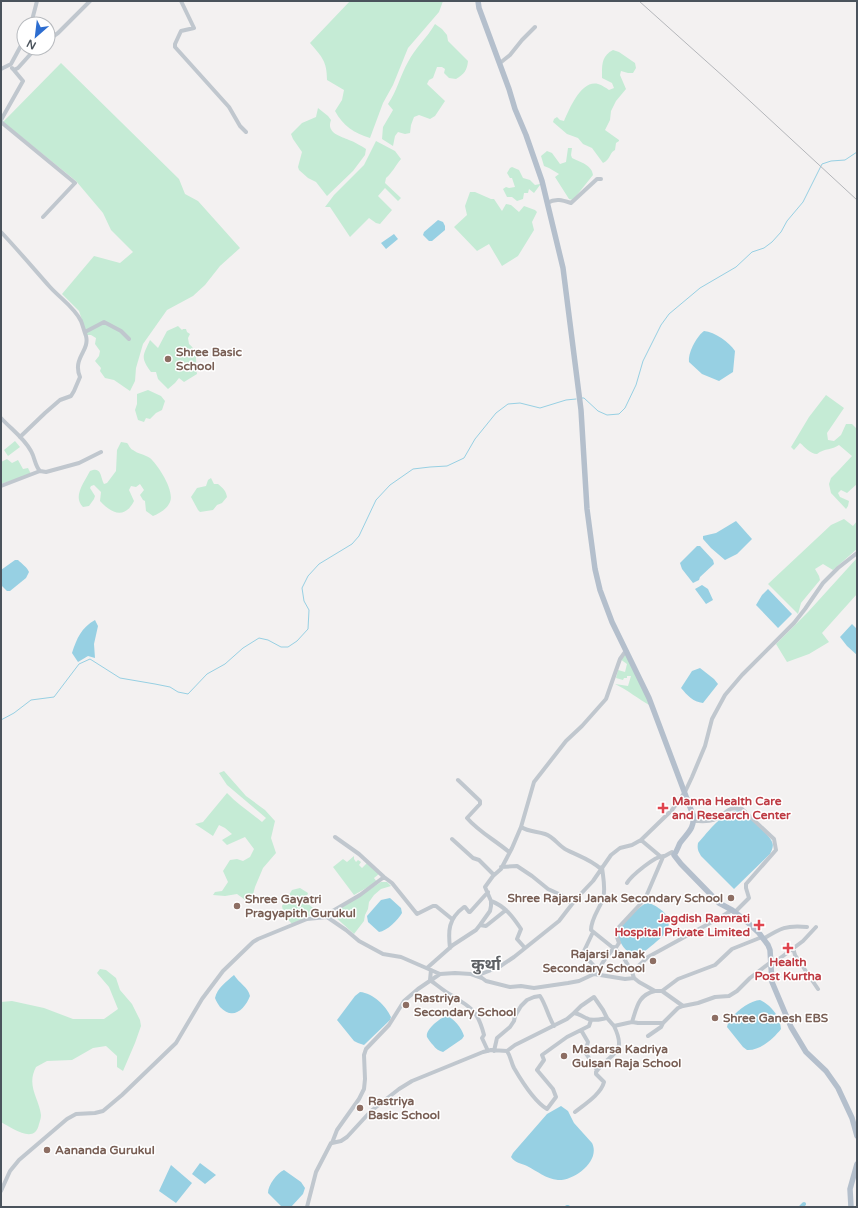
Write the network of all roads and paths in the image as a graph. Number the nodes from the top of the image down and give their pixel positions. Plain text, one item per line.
1 (37, 1) edge
2 (90, 1) edge
3 (181, 1) edge
4 (478, 1) edge
5 (34, 16) edge
6 (535, 27) dead end
7 (56, 34) edge
8 (17, 56) edge
9 (29, 56) edge
10 (500, 63) junction
11 (12, 67) junction
12 (1, 69) edge
13 (1, 121) edge
14 (246, 132) dead end
15 (601, 178) dead end
16 (547, 203) junction
17 (43, 217) dead end
18 (1, 232) edge
19 (84, 332) junction
20 (129, 340) dead end
21 (1, 418) edge
22 (20, 437) junction
23 (101, 452) dead end
24 (40, 471) junction
25 (1, 486) edge
26 (857, 553) edge
27 (626, 652) junction
28 (458, 780) dead end
29 (685, 792) junction
30 (694, 821) junction
31 (521, 827) junction
32 (335, 837) dead end
33 (452, 839) dead end
34 (641, 840) junction
35 (509, 852) junction
36 (674, 855) junction
37 (662, 856) junction
38 (501, 867) junction
39 (602, 868) junction
40 (494, 875) junction
41 (384, 877) junction
42 (627, 883) dead end
43 (488, 892) junction
44 (491, 901) junction
45 (572, 904) junction
46 (506, 910) junction
47 (733, 911) junction
48 (327, 917) junction
49 (452, 919) junction
50 (480, 925) junction
51 (807, 927) dead end
52 (816, 927) dead end
53 (593, 932) junction
54 (763, 938) junction
55 (450, 948) junction
56 (525, 948) junction
57 (614, 948) junction
58 (793, 948) junction
59 (771, 963) junction
60 (429, 969) junction
61 (632, 972) junction
62 (440, 974) junction
63 (596, 974) junction
64 (476, 976) junction
65 (634, 978) junction
66 (430, 980) junction
67 (818, 989) dead end
68 (655, 991) junction
69 (662, 991) junction
70 (683, 1006) junction
71 (574, 1013) junction
72 (607, 1018) junction
73 (591, 1020) junction
74 (632, 1022) junction
75 (664, 1023) junction
76 (554, 1026) junction
77 (614, 1026) junction
78 (581, 1030) junction
79 (648, 1036) dead end
80 (488, 1051) junction
81 (494, 1051) junction
82 (507, 1051) junction
83 (597, 1070) junction
84 (575, 1112) dead end
85 (857, 1136) edge
86 (332, 1142) junction
87 (857, 1164) edge
88 (1, 1191) edge
89 (306, 1207) edge
90 (851, 1207) edge

1 - 5 street
2 - 7 street
3 - 14 street
4 - 10 main road
6 - 10 street
8 - 11 street
9 - 11 street
10 - 16 main road
11 - 12 street
11 - 13 street
13 - 17 street
15 - 16 street
16 - 27 main road
18 - 19 street
19 - 20 street
19 - 22 street
21 - 22 street
22 - 24 street
23 - 24 street
24 - 25 street
26 - 29 street
27 - 29 main road
27 - 31 street
28 - 35 street
29 - 30 main road
29 - 34 street
30 - 36 main road
30 - 47 street
31 - 35 street
31 - 39 street
32 - 41 street
33 - 40 street
34 - 37 street
34 - 39 street
35 - 38 street
36 - 37 street
36 - 47 main road
37 - 42 street
37 - 57 street
38 - 40 street
38 - 45 street
39 - 45 street
39 - 53 street
40 - 43 street
41 - 48 street
41 - 49 street
43 - 44 street
43 - 49 street
44 - 46 street
44 - 50 street
45 - 56 street
46 - 50 street
46 - 56 street
47 - 54 main road
47 - 61 street
48 - 60 street
48 - 88 street
49 - 55 street
50 - 55 street
51 - 54 street
52 - 58 street
53 - 57 street
53 - 63 street
54 - 59 main road
54 - 69 street
55 - 60 street
56 - 64 street
57 - 61 street
57 - 63 street
58 - 59 street
58 - 67 street
59 - 70 street
59 - 85 main road
60 - 62 street
60 - 66 street
61 - 65 street
62 - 64 street
62 - 66 street
63 - 64 street
63 - 65 street
65 - 68 street
66 - 80 street
66 - 86 street
68 - 69 street
68 - 74 street
69 - 70 street
70 - 75 street
71 - 72 street
71 - 73 street
71 - 76 street
72 - 73 street
72 - 77 street
73 - 78 street
74 - 75 street
74 - 77 street
75 - 79 street
76 - 81 street
76 - 82 street
77 - 83 street
78 - 82 street
78 - 83 street
80 - 81 street
80 - 86 street
81 - 82 street
83 - 84 street
86 - 89 street
87 - 90 main road

